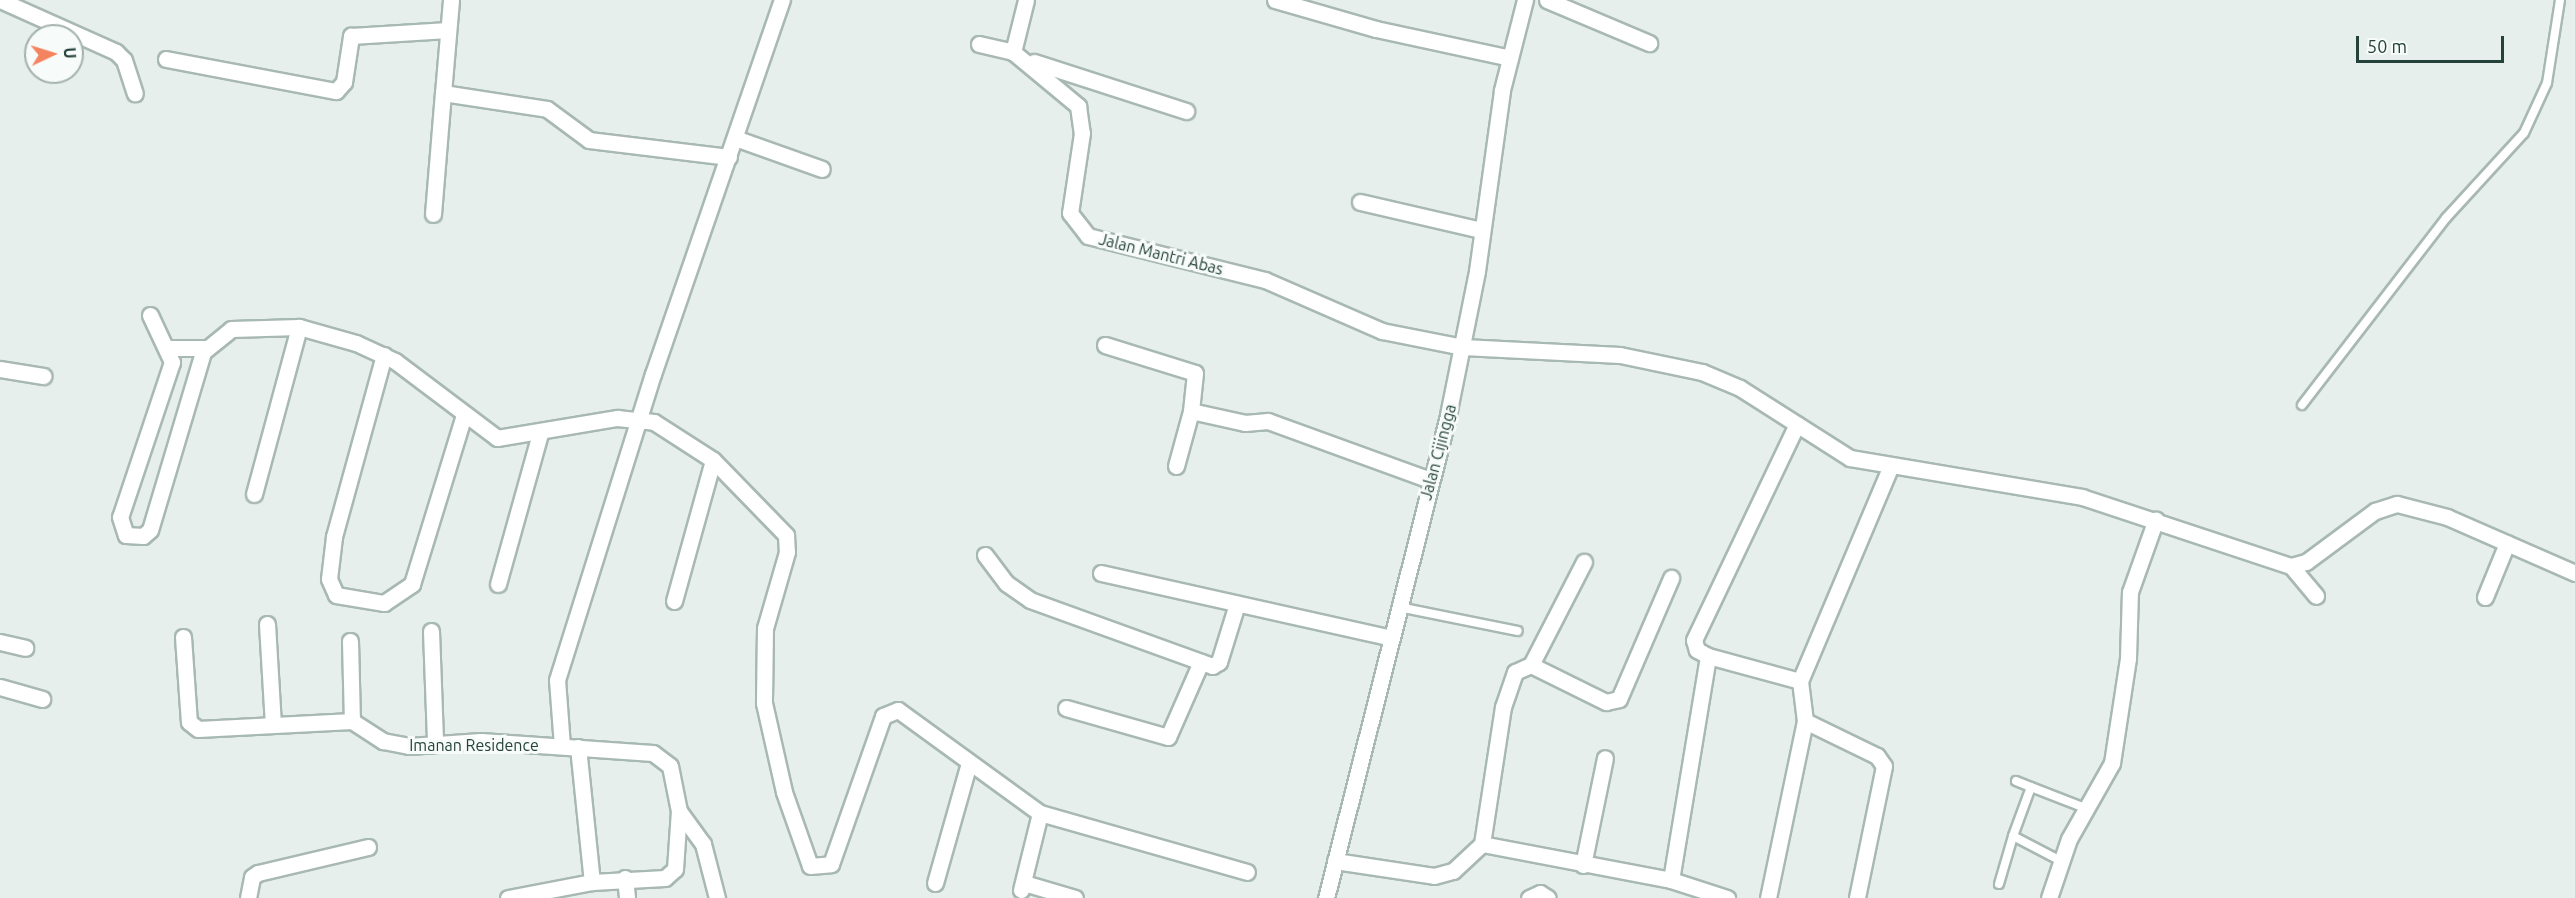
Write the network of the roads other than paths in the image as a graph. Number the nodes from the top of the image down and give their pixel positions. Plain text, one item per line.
1 (0, 0) edge
2 (451, 0) edge
3 (782, 0) edge
4 (1026, 0) edge
5 (1275, 0) edge
6 (1525, 0) edge
7 (1547, 0) edge
8 (2560, 0) edge
9 (448, 30) junction
10 (1649, 43) dead end
11 (979, 44) dead end
12 (1013, 52) junction
13 (166, 58) dead end
14 (1510, 58) junction
15 (1027, 60) junction
16 (135, 93) dead end
17 (442, 93) junction
18 (1186, 111) dead end
19 (735, 138) junction
20 (729, 157) junction
21 (822, 169) dead end
22 (1360, 202) dead end
23 (433, 214) dead end
24 (1481, 230) junction
25 (150, 315) dead end
26 (300, 327) junction
27 (1105, 345) dead end
28 (1463, 347) junction
29 (168, 348) junction
30 (205, 348) junction
31 (384, 355) junction
32 (0, 369) edge
33 (43, 376) dead end
34 (2302, 405) dead end
35 (1191, 411) junction
36 (464, 415) junction
37 (639, 418) junction
38 (1797, 424) junction
39 (540, 434) junction
40 (713, 460) junction
41 (1176, 466) dead end
42 (1890, 468) junction
43 (1430, 480) junction
44 (254, 494) dead end
45 (2156, 519) junction
46 (2507, 543) junction
47 (985, 555) dead end
48 (1584, 562) dead end
49 (2291, 566) junction
50 (1101, 573) dead end
51 (2575, 573) edge
52 (1671, 578) dead end
53 (498, 584) dead end
54 (2316, 596) dead end
55 (2485, 597) dead end
56 (674, 601) dead end
57 (1237, 604) junction
58 (1399, 606) junction
59 (267, 624) dead end
60 (431, 631) dead end
61 (1518, 631) dead end
62 (183, 637) dead end
63 (1391, 638) junction
64 (350, 641) dead end
65 (0, 642) edge
66 (25, 648) dead end
67 (1708, 656) junction
68 (1201, 662) junction
69 (1531, 665) junction
70 (1800, 681) junction
71 (0, 687) edge
72 (42, 699) dead end
73 (1066, 708) dead end
74 (352, 721) junction
75 (1805, 722) junction
76 (273, 724) junction
77 (435, 742) junction
78 (562, 746) junction
79 (578, 747) junction
80 (1605, 758) dead end
81 (969, 763) junction
82 (2016, 781) dead end
83 (2031, 787) junction
84 (2085, 808) junction
85 (679, 811) junction
86 (1040, 813) junction
87 (2013, 836) junction
88 (1482, 844) junction
89 (368, 847) dead end
90 (1335, 861) junction
91 (2061, 861) junction
92 (1583, 865) junction
93 (1247, 872) dead end
94 (625, 879) junction
95 (1671, 880) junction
96 (592, 882) junction
97 (935, 883) dead end
98 (2000, 884) dead end
99 (542, 894) edge
100 (248, 898) edge
101 (508, 898) edge
102 (627, 898) edge
103 (717, 898) edge
104 (1075, 898) edge
105 (1326, 898) edge
106 (1529, 898) edge
107 (1548, 898) edge
108 (1727, 898) edge
109 (1768, 898) edge
110 (1857, 898) edge
111 (2049, 898) edge

1 - 16 street
2 - 9 street
3 - 19 street
4 - 12 street
5 - 14 street
6 - 14 street, Jalan Cijingga
7 - 10 street
8 - 34 lane
9 - 13 street
9 - 17 street
11 - 12 street, Jalan Mantri Abas
12 - 15 street, Jalan Mantri Abas
14 - 24 street, Jalan Cijingga
15 - 18 street
15 - 28 street, Jalan Mantri Abas
17 - 20 street
17 - 23 street
19 - 20 street
19 - 21 street
20 - 37 street
22 - 24 street
24 - 28 street, Jalan Cijingga
25 - 29 street
26 - 30 street
26 - 31 street
26 - 44 street
27 - 35 street
28 - 38 street, Jalan Mantri Abas
28 - 43 street, Jalan Cijingga
29 - 30 street
29 - 30 street
31 - 36 street
31 - 36 street
32 - 33 street
35 - 41 street
35 - 43 street
36 - 39 street
37 - 39 street
37 - 40 street
37 - 78 street
38 - 42 street, Jalan Mantri Abas
38 - 67 street
39 - 53 street
40 - 56 street
40 - 81 street
42 - 45 street, Jalan Mantri Abas
42 - 70 street
43 - 58 street, Jalan Cijingga
45 - 49 street, Jalan Mantri Abas
45 - 84 street
46 - 49 street
46 - 51 street
46 - 55 street
47 - 68 street
48 - 69 street
49 - 54 street
50 - 57 street
52 - 69 street
57 - 63 street
57 - 68 street
58 - 61 lane
58 - 63 street, Jalan Cijingga
59 - 76 street
60 - 77 street
62 - 76 street
63 - 90 street, Jalan Cijingga
64 - 74 street
65 - 66 street
67 - 70 street
67 - 95 street
68 - 73 street
69 - 88 street
70 - 75 street
71 - 72 street
74 - 76 street
74 - 77 street, Imanan Residence
75 - 109 street
75 - 110 street
77 - 78 street, Imanan Residence
78 - 79 street, Imanan Residence
79 - 85 street, Imanan Residence
79 - 96 street
80 - 92 street
81 - 86 street
81 - 97 street
82 - 83 lane
83 - 84 lane
83 - 87 lane
84 - 91 street
85 - 94 street
85 - 103 street, Imanan Residence
86 - 93 street
86 - 104 street
87 - 91 lane
87 - 98 lane
88 - 90 street
88 - 92 street
89 - 100 street
90 - 105 street, Jalan Cijingga
91 - 111 street
92 - 95 street
94 - 96 street
94 - 102 street
95 - 108 street
96 - 99 street
99 - 101 street
106 - 107 street

